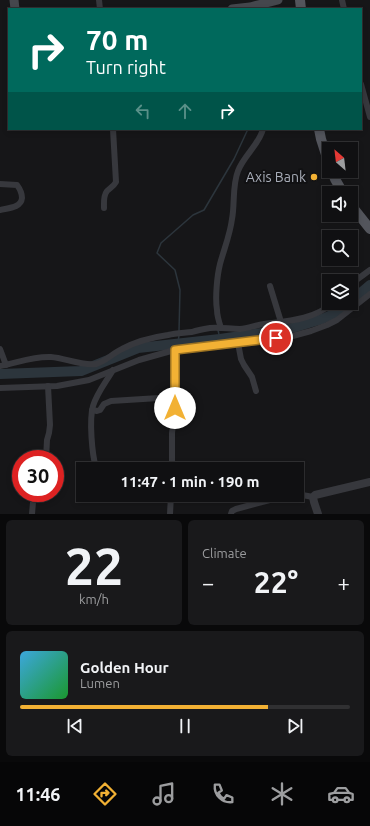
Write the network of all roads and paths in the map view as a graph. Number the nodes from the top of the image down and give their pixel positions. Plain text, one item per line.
1 (278, 0) edge
2 (241, 8) edge
3 (362, 88) edge
4 (370, 118) edge
5 (113, 130) edge
6 (263, 130) edge
7 (319, 130) edge
8 (322, 142) edge
9 (0, 184) edge
10 (104, 208) dead end
11 (0, 210) edge
12 (358, 214) edge
13 (370, 229) edge
14 (370, 270) edge
15 (358, 279) edge
16 (270, 286) dead end
17 (370, 294) edge
18 (322, 310) edge
19 (281, 322) junction
20 (221, 328) junction
21 (238, 343) junction
22 (0, 349) edge
23 (175, 350) junction
24 (3, 365) edge
25 (113, 370) junction
26 (48, 386) junction
27 (0, 388) edge
28 (256, 391) dead end
29 (175, 397) junction
30 (92, 410) junction
31 (46, 450) edge
32 (94, 462) edge
33 (172, 462) edge
34 (370, 482) edge
35 (304, 495) edge
36 (313, 497) junction
37 (33, 502) edge
38 (171, 502) edge
39 (260, 502) edge
40 (32, 514) edge
41 (170, 514) edge
42 (231, 514) edge
43 (318, 514) edge

1 - 2 main road
3 - 4 street
5 - 10 street
6 - 20 street
7 - 8 main road
9 - 11 street
12 - 13 main road
14 - 15 street
16 - 19 street
17 - 21 street
18 - 19 street
19 - 20 street
20 - 24 street
21 - 23 street
21 - 28 street
22 - 24 street
23 - 25 street
23 - 29 street
25 - 26 street
25 - 30 street
26 - 27 street
26 - 31 street
29 - 30 street
29 - 33 street
30 - 32 street
34 - 36 street
35 - 36 street
36 - 43 street
37 - 40 street
38 - 41 street
39 - 42 street

